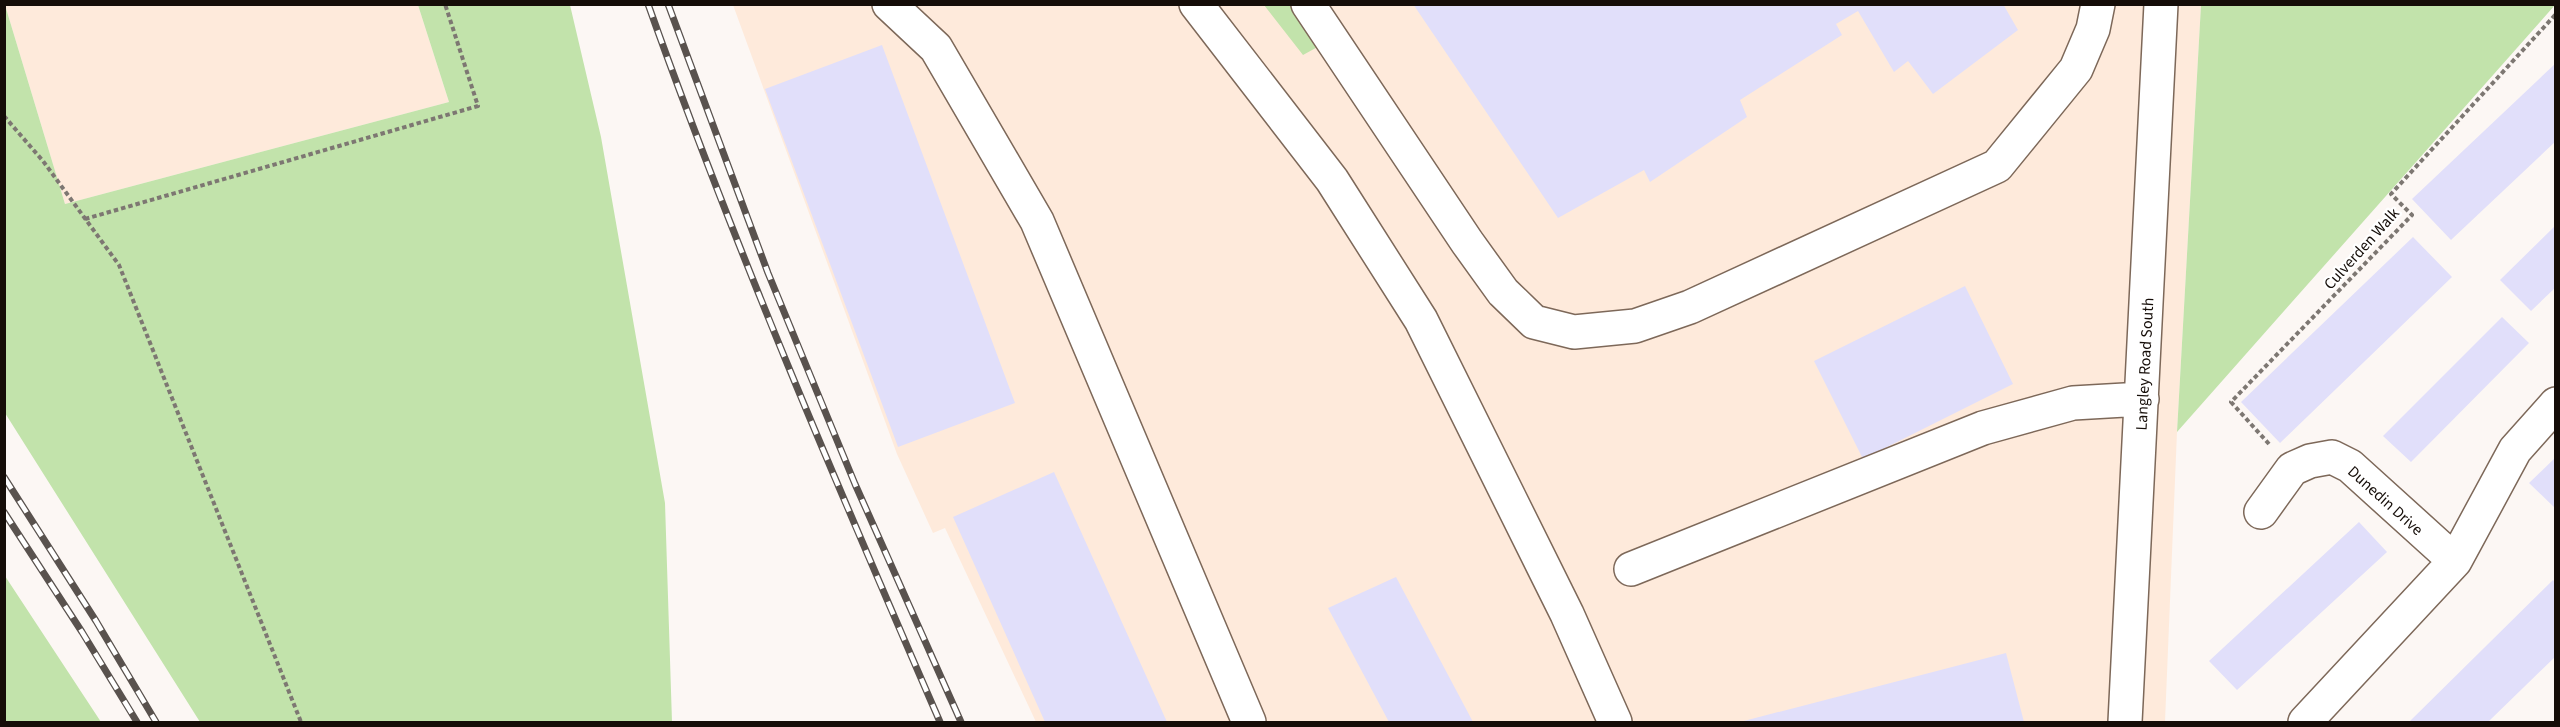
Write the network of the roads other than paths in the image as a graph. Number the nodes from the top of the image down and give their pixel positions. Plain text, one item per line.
1 (889, 4) edge
2 (1196, 4) edge
3 (1308, 4) edge
4 (2098, 4) edge
5 (2161, 4) edge
6 (2142, 399) junction
7 (2556, 404) edge
8 (2261, 512) dead end
9 (2455, 561) junction
10 (1631, 569) dead end
11 (1249, 723) edge
12 (1616, 723) edge
13 (2125, 723) edge
14 (2305, 723) edge

1 - 11 street
2 - 12 street
3 - 4 street
5 - 6 street, Langley Road South
6 - 10 street
6 - 13 street, Langley Road South
7 - 9 street
8 - 9 street, Dunedin Drive
9 - 14 street

